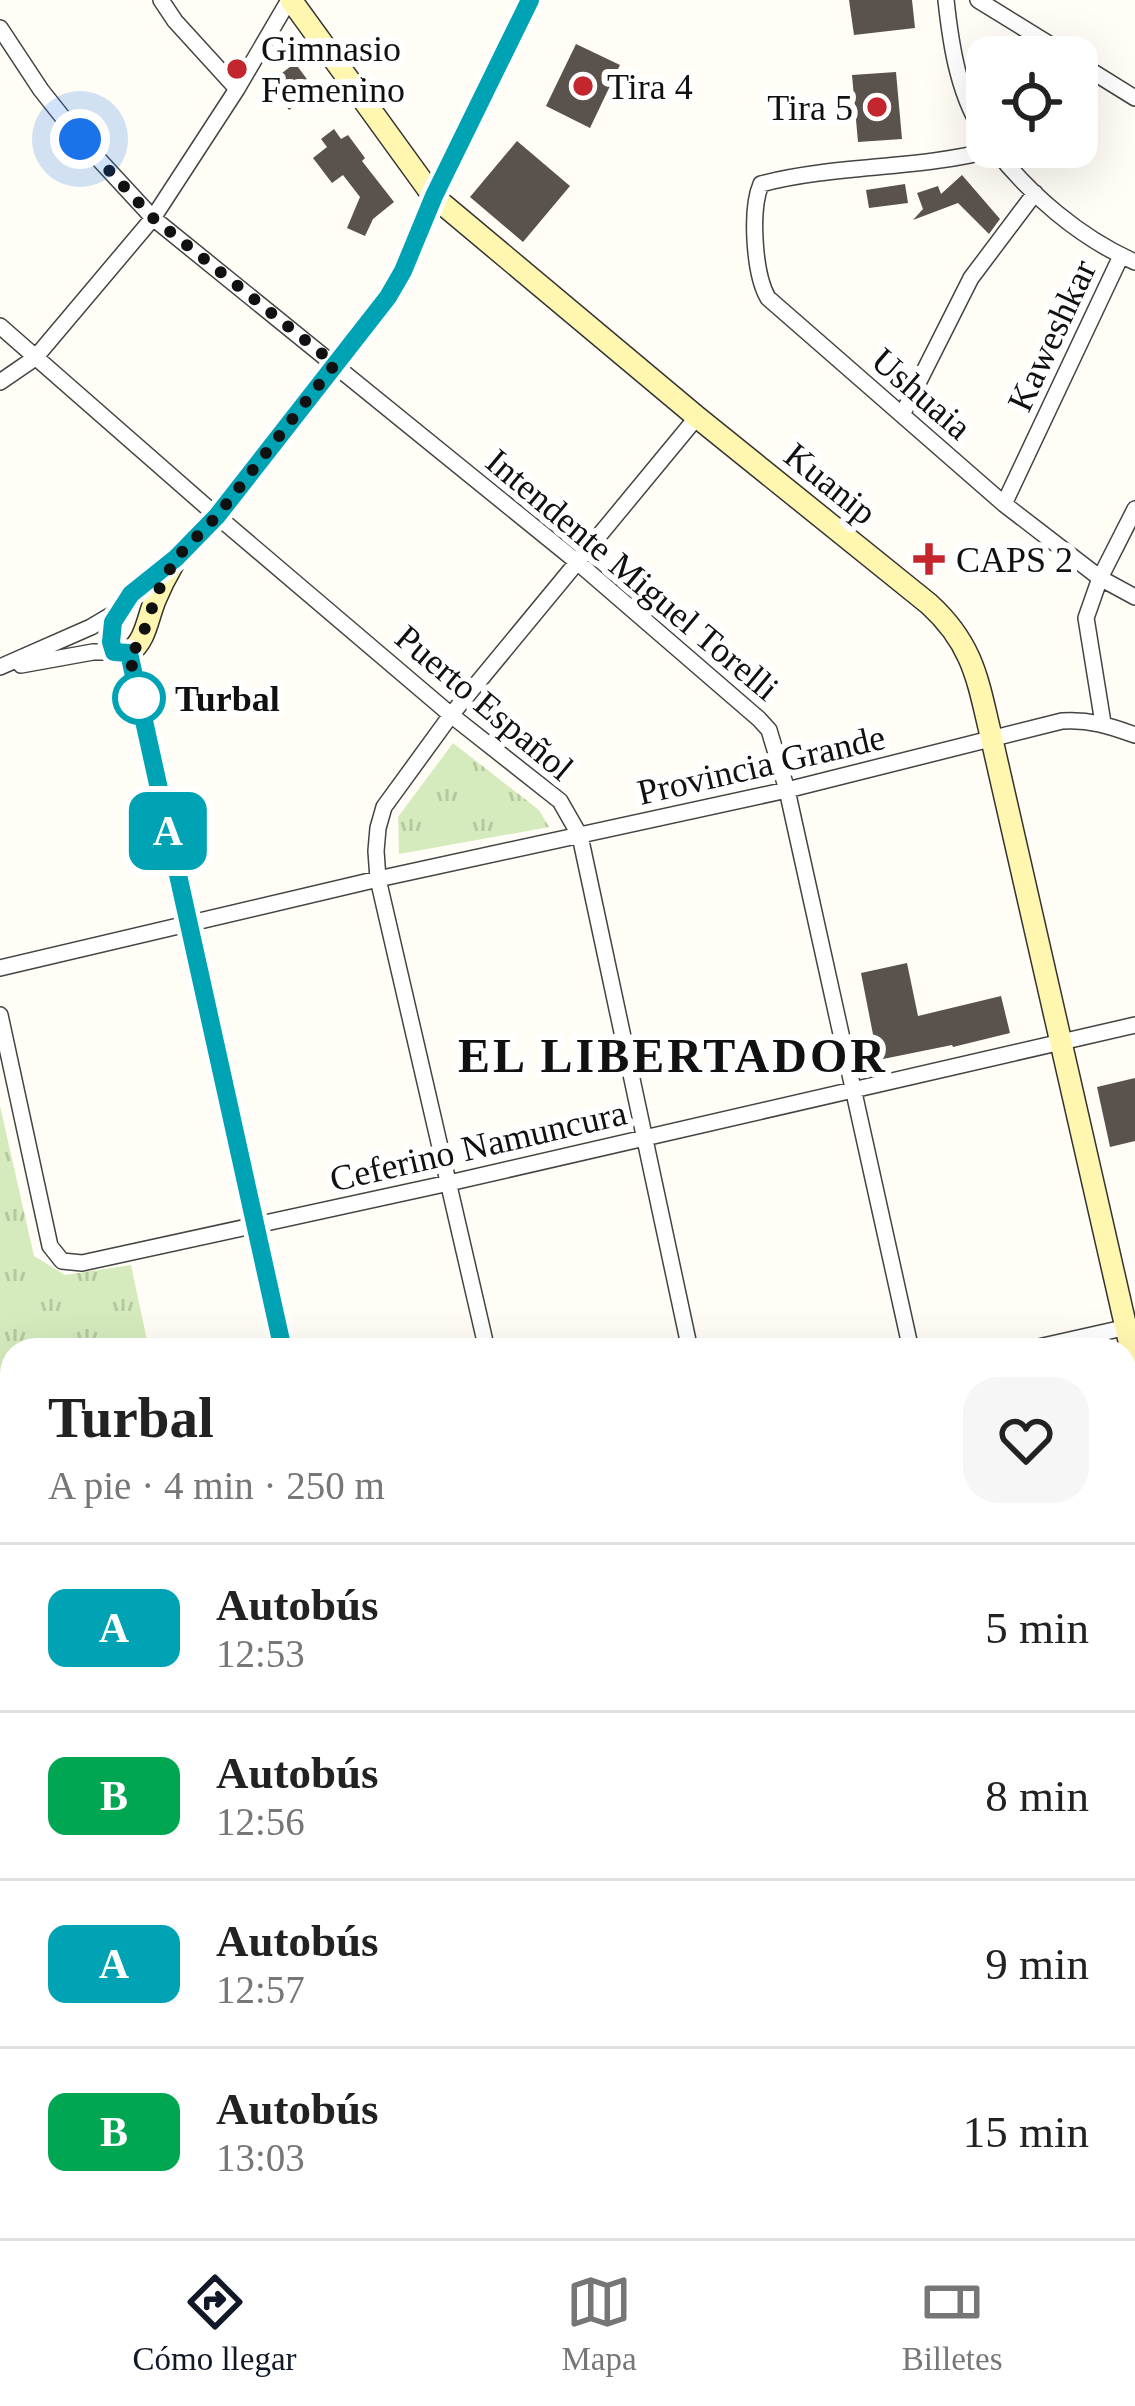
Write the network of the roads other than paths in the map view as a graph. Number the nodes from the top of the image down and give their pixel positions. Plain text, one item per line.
1 (161, 0) edge
2 (290, 0) edge
3 (530, 0) edge
4 (946, 0) edge
5 (978, 0) edge
6 (0, 28) edge
7 (1036, 36) edge
8 (1098, 75) edge
9 (237, 89) junction
10 (966, 95) edge
11 (1135, 98) edge
12 (966, 157) edge
13 (1010, 168) edge
14 (1035, 193) junction
15 (434, 196) junction
16 (153, 218) junction
17 (1128, 259) edge
18 (0, 326) edge
19 (35, 358) junction
20 (335, 364) junction
21 (0, 382) edge
22 (902, 416) junction
23 (697, 417) junction
24 (1004, 504) junction
25 (1135, 509) edge
26 (217, 516) junction
27 (176, 558) junction
28 (576, 561) junction
29 (1100, 578) junction
30 (1135, 597) edge
31 (120, 608) junction
32 (146, 622) junction
33 (122, 652) junction
34 (0, 668) edge
35 (451, 715) junction
36 (1102, 723) junction
37 (1135, 735) edge
38 (992, 740) junction
39 (787, 790) junction
40 (580, 836) junction
41 (378, 879) junction
42 (188, 922) junction
43 (0, 968) edge
44 (0, 1015) edge
45 (1135, 1025) edge
46 (1061, 1042) junction
47 (855, 1088) junction
48 (644, 1139) junction
49 (449, 1183) junction
50 (256, 1224) junction
51 (1130, 1326) edge
52 (280, 1338) edge
53 (484, 1338) edge
54 (687, 1338) edge
55 (908, 1338) edge
56 (1078, 1338) edge

1 - 9 street
2 - 9 street
2 - 15 main road, Kuanip
3 - 15 street
4 - 10 street
5 - 7 street
6 - 16 street, Intendente Miguel Torelli
8 - 11 street
9 - 16 street
12 - 22 street, Ushuaia
13 - 14 street
14 - 17 street
14 - 22 street
15 - 20 main road
15 - 23 main road, Kuanip
16 - 19 street
16 - 20 street, Intendente Miguel Torelli
17 - 24 street, Kaweshkar
18 - 19 street, Puerto Español
19 - 21 street
19 - 26 street, Puerto Español
20 - 26 main road
20 - 28 street, Intendente Miguel Torelli
22 - 24 street, Ushuaia
23 - 28 street
23 - 38 main road, Kuanip
24 - 29 street, Ushuaia
25 - 29 street
26 - 27 main road
26 - 35 street, Puerto Español
27 - 31 main road
27 - 32 main road
28 - 35 street
28 - 39 street, Intendente Miguel Torelli
29 - 30 street, Ushuaia
29 - 36 street
31 - 32 main road
31 - 33 main road
31 - 34 street
32 - 33 main road
33 - 34 street
33 - 42 main road
35 - 40 street, Puerto Español
35 - 41 street
36 - 37 street, Provincia Grande
36 - 38 street, Provincia Grande
38 - 39 street, Provincia Grande
38 - 46 main road, Kuanip
39 - 40 street, Provincia Grande
39 - 47 street, Intendente Miguel Torelli
40 - 41 street, Provincia Grande
40 - 48 street, Puerto Español
41 - 42 street, Provincia Grande
41 - 49 street
42 - 43 street, Provincia Grande
42 - 50 main road
44 - 50 street, Ceferino Namuncura
45 - 46 street, Ceferino Namuncura
46 - 47 street, Ceferino Namuncura
46 - 51 main road, Kuanip
47 - 48 street, Ceferino Namuncura
47 - 55 street, Intendente Miguel Torelli
48 - 49 street, Ceferino Namuncura
48 - 54 street, Puerto Español
49 - 50 street, Ceferino Namuncura
49 - 53 street
50 - 52 main road
51 - 56 street

